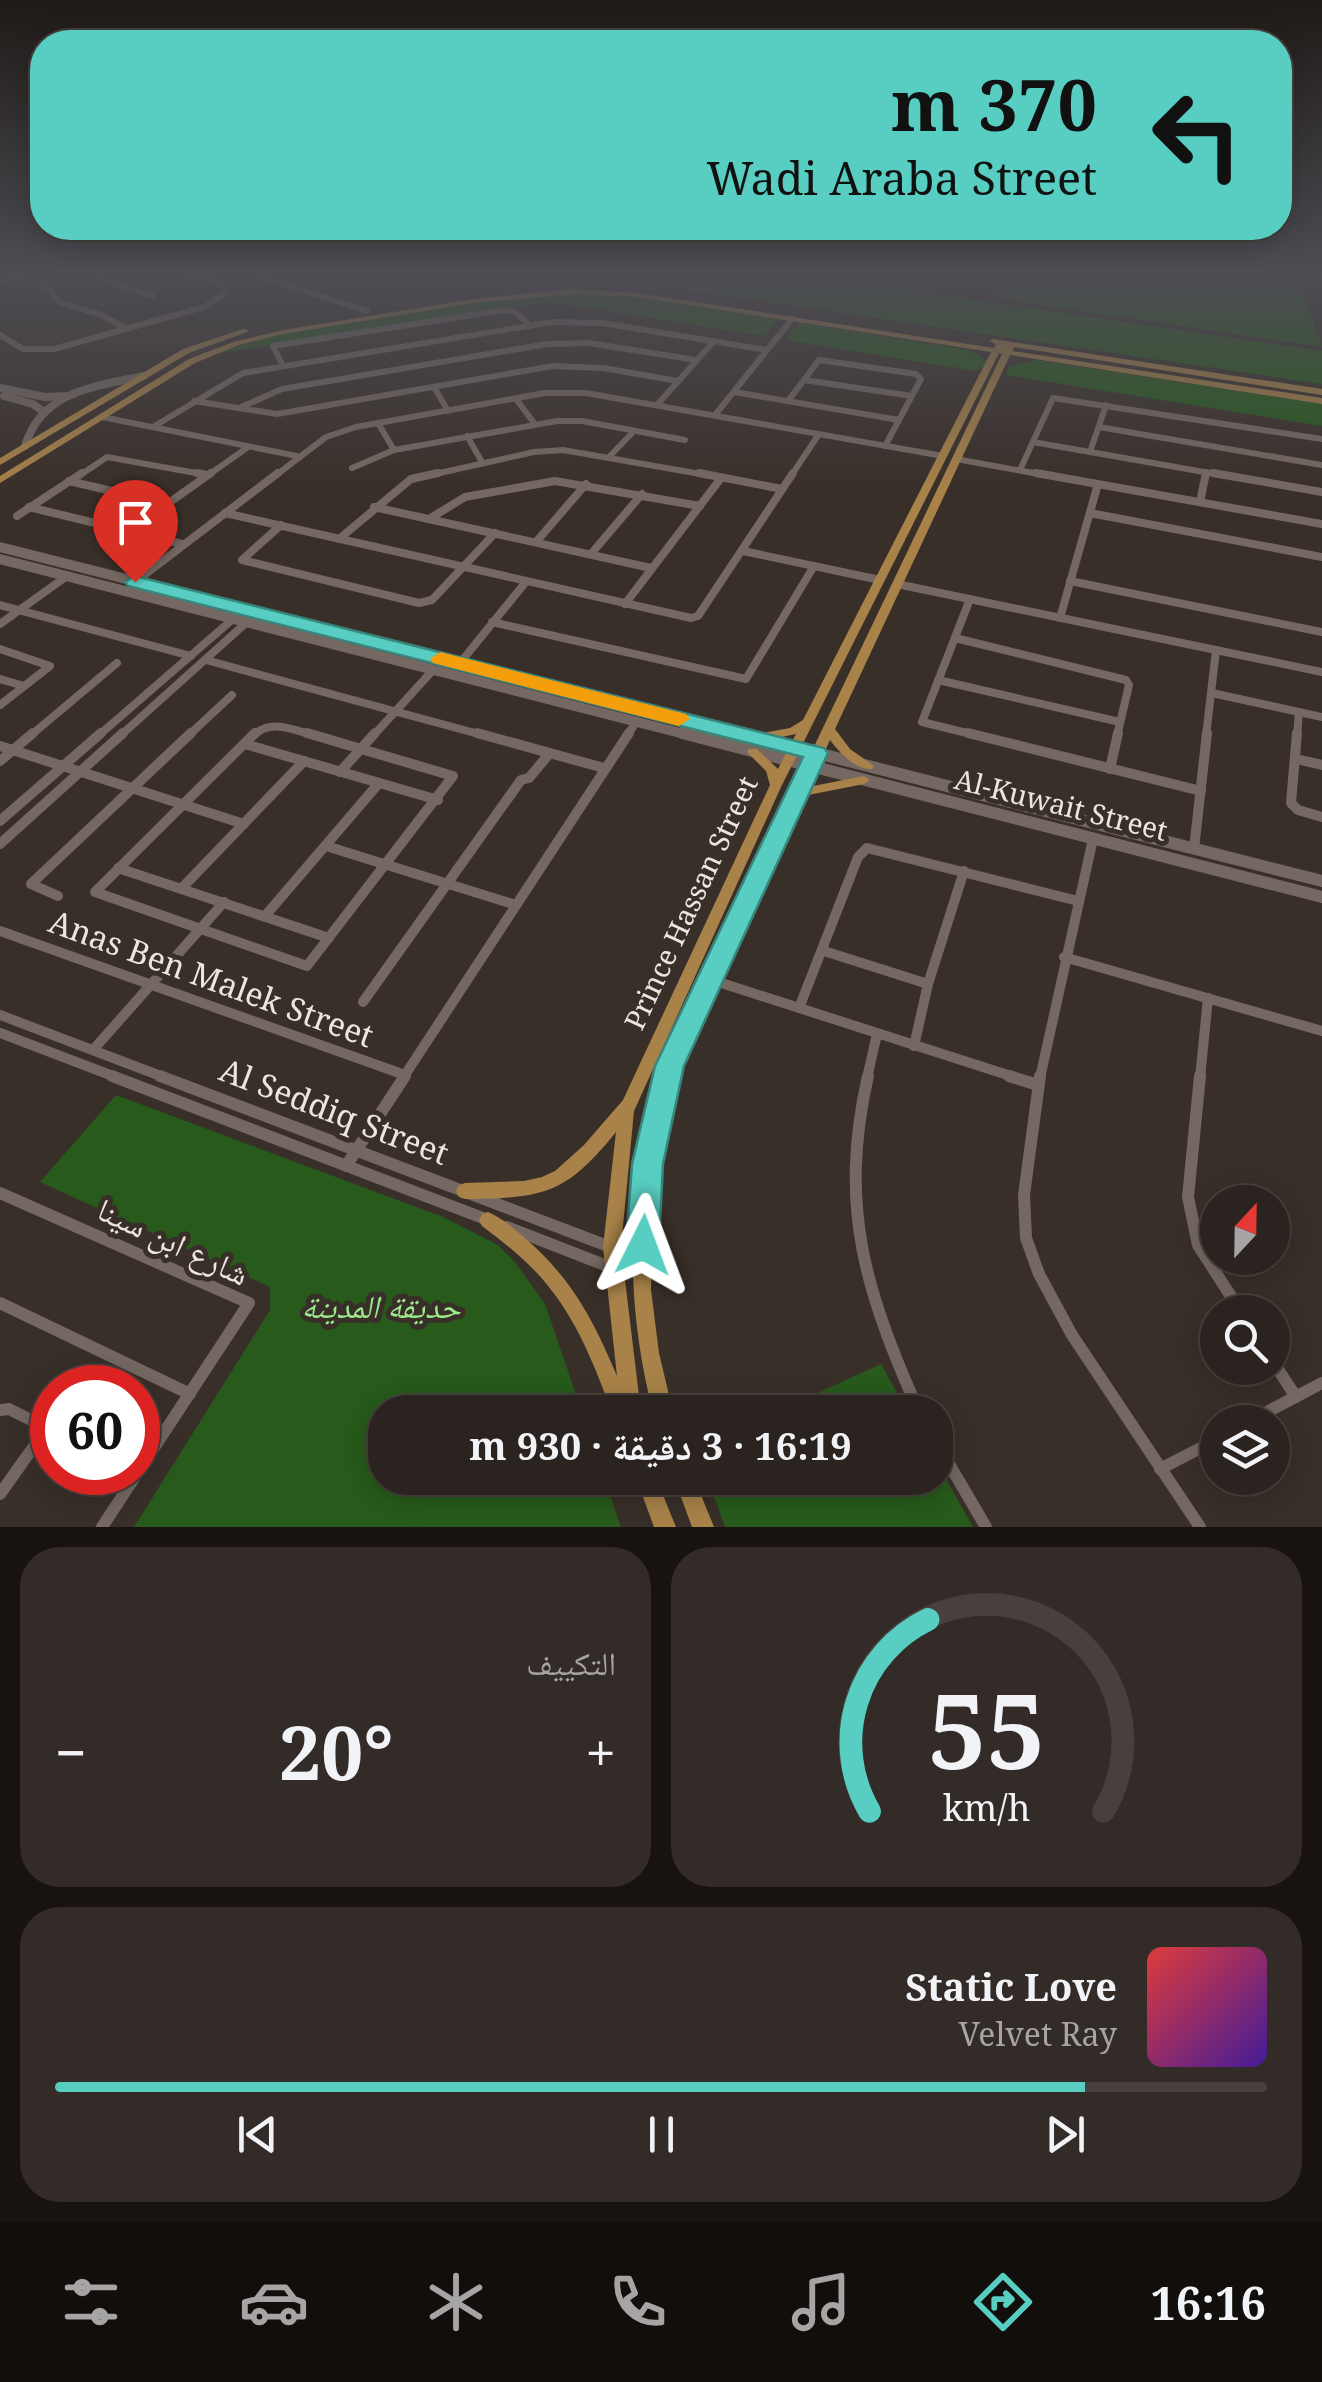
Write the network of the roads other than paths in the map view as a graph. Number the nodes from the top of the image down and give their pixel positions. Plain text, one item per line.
1 (20, 347) edge
2 (57, 347) edge
3 (200, 347) edge
4 (229, 347) edge
5 (274, 347) edge
6 (401, 347) edge
7 (540, 347) edge
8 (610, 347) edge
9 (709, 347) edge
10 (749, 347) edge
11 (769, 347) edge
12 (968, 347) edge
13 (973, 347) edge
14 (767, 350) junction
15 (1001, 353) junction
16 (358, 354) junction
17 (474, 357) junction
18 (1038, 357) junction
19 (696, 360) junction
20 (283, 366) junction
21 (370, 374) junction
22 (143, 376) junction
23 (486, 378) junction
24 (804, 380) junction
25 (678, 381) junction
26 (434, 387) junction
27 (0, 392) edge
28 (734, 392) junction
29 (1322, 392) edge
30 (72, 396) junction
31 (912, 396) junction
32 (516, 399) junction
33 (194, 400) junction
34 (788, 401) junction
35 (1322, 402) edge
36 (1106, 404) junction
37 (656, 405) junction
38 (238, 409) junction
39 (448, 411) junction
40 (44, 412) junction
41 (715, 416) junction
42 (102, 417) junction
43 (899, 420) junction
44 (534, 423) junction
45 (1223, 423) junction
46 (378, 424) junction
47 (153, 427) junction
48 (1099, 428) junction
49 (634, 431) junction
50 (819, 434) junction
51 (467, 436) junction
52 (1322, 439) edge
53 (685, 440) dead end
54 (1033, 442) junction
55 (25, 446) junction
56 (248, 446) junction
57 (885, 446) junction
58 (1219, 448) junction
59 (394, 450) junction
60 (1090, 452) junction
61 (296, 456) junction
62 (610, 456) junction
63 (950, 458) junction
64 (0, 462) edge
65 (482, 462) junction
66 (1322, 465) edge
67 (352, 468) dead end
68 (1020, 470) junction
69 (1206, 472) junction
70 (207, 475) junction
71 (721, 478) junction
72 (0, 480) edge
73 (69, 481) junction
74 (586, 484) junction
75 (1098, 484) junction
76 (782, 490) junction
77 (1322, 492) edge
78 (642, 494) junction
79 (1200, 502) junction
80 (167, 504) junction
81 (700, 506) junction
82 (29, 507) junction
83 (374, 507) junction
84 (225, 513) junction
85 (1090, 514) junction
86 (16, 516) dead end
87 (429, 519) junction
88 (1322, 524) edge
89 (280, 525) junction
90 (129, 531) junction
91 (495, 533) junction
92 (339, 539) junction
93 (536, 542) junction
94 (182, 544) junction
95 (0, 548) edge
96 (743, 551) junction
97 (591, 554) junction
98 (1322, 557) edge
99 (0, 559) edge
100 (814, 566) junction
101 (462, 568) junction
102 (651, 568) junction
103 (67, 576) junction
104 (880, 580) junction
105 (1070, 581) junction
106 (135, 582) junction
107 (525, 583) junction
108 (897, 584) junction
109 (970, 599) junction
110 (625, 604) junction
111 (0, 605) edge
112 (20, 610) junction
113 (1060, 618) junction
114 (233, 619) junction
115 (247, 622) junction
116 (492, 622) junction
117 (0, 624) edge
118 (1322, 632) edge
119 (955, 638) junction
120 (374, 642) junction
121 (0, 650) edge
122 (1216, 650) junction
123 (365, 652) junction
124 (191, 656) junction
125 (206, 660) junction
126 (117, 663) dead end
127 (460, 664) junction
128 (433, 670) junction
129 (1322, 672) edge
130 (0, 679) edge
131 (938, 680) junction
132 (24, 686) junction
133 (1212, 693) junction
134 (232, 695) dead end
135 (0, 706) edge
136 (394, 711) junction
137 (1299, 712) junction
138 (1322, 717) edge
139 (636, 722) junction
140 (808, 722) junction
141 (1120, 722) junction
142 (828, 728) junction
143 (245, 744) junction
144 (755, 745) junction
145 (0, 746) edge
146 (13, 750) junction
147 (359, 750) junction
148 (548, 754) junction
149 (792, 754) junction
150 (1296, 759) junction
151 (813, 760) junction
152 (304, 761) junction
153 (0, 762) edge
154 (1322, 765) edge
155 (63, 766) junction
156 (604, 768) junction
157 (1110, 769) junction
158 (80, 772) junction
159 (340, 772) junction
160 (866, 773) junction
161 (379, 783) junction
162 (775, 787) junction
163 (134, 789) junction
164 (1201, 791) junction
165 (797, 793) junction
166 (438, 800) junction
167 (182, 804) junction
168 (1322, 817) edge
169 (0, 821) edge
170 (244, 824) junction
171 (1094, 838) junction
172 (0, 844) edge
173 (326, 846) junction
174 (1194, 849) junction
175 (386, 865) junction
176 (118, 868) junction
177 (964, 871) junction
178 (1322, 881) edge
179 (448, 884) junction
180 (182, 888) junction
181 (58, 896) dead end
182 (1322, 897) edge
183 (1078, 901) junction
184 (224, 902) junction
185 (516, 906) junction
186 (265, 916) junction
187 (200, 930) junction
188 (0, 931) edge
189 (329, 938) junction
190 (824, 951) junction
191 (1064, 958) junction
192 (709, 979) junction
193 (928, 984) junction
194 (152, 985) junction
195 (1208, 998) junction
196 (364, 1002) dead end
197 (799, 1008) junction
198 (2, 1024) edge
199 (1322, 1031) edge
200 (877, 1034) junction
201 (914, 1046) junction
202 (93, 1050) junction
203 (404, 1075) junction
204 (1038, 1085) junction
205 (630, 1100) junction
206 (356, 1150) junction
207 (346, 1166) junction
208 (465, 1192) junction
209 (0, 1193) edge
210 (488, 1220) junction
211 (643, 1245) junction
212 (612, 1247) junction
213 (621, 1264) junction
214 (642, 1273) junction
215 (1230, 1295) edge
216 (0, 1304) edge
217 (1322, 1383) edge
218 (1288, 1385) edge
219 (190, 1394) junction
220 (615, 1395) edge
221 (631, 1395) edge
222 (658, 1395) edge
223 (913, 1395) edge
224 (1296, 1397) junction
225 (1281, 1405) edge
226 (0, 1410) edge
227 (1200, 1448) edge
228 (1160, 1469) junction
229 (953, 1471) edge
230 (0, 1494) edge
231 (652, 1495) edge
232 (691, 1495) edge
233 (102, 1527) edge
234 (664, 1527) edge
235 (703, 1527) edge
236 (986, 1527) edge
237 (1200, 1527) edge

1 - 2 street
3 - 22 main road
4 - 42 main road
5 - 20 street
6 - 16 street
7 - 17 street
8 - 19 street
9 - 19 street
10 - 14 street
11 - 14 street
12 - 15 main road
13 - 15 main road
14 - 28 street
15 - 18 main road
15 - 18 main road
15 - 29 main road
15 - 63 main road, Prince Hassan Street
16 - 20 street
16 - 21 street
17 - 21 street
17 - 23 street
18 - 35 main road
19 - 25 street
20 - 33 street
21 - 38 street
22 - 30 main road
22 - 55 main road
23 - 25 street
23 - 26 street
24 - 31 street
24 - 31 street
24 - 34 street
25 - 37 street
26 - 38 street
26 - 39 street
27 - 30 main road
27 - 40 main road
28 - 34 street
28 - 41 street
30 - 40 main road
31 - 43 street
32 - 37 street
32 - 39 street
32 - 44 street
33 - 38 street
33 - 47 street
34 - 43 street
36 - 45 street
36 - 48 street
36 - 54 street
37 - 41 street
39 - 46 street
40 - 55 main road
41 - 50 street
42 - 47 street
42 - 72 main road
43 - 57 street
44 - 49 street
44 - 51 street
45 - 52 street
45 - 58 street
46 - 59 street
46 - 61 street
47 - 56 street
48 - 58 street
48 - 60 street
49 - 53 street
49 - 62 street
50 - 57 street
50 - 76 street
51 - 59 street
51 - 65 street
54 - 60 street
54 - 68 street
55 - 64 main road
56 - 61 street
56 - 70 street
57 - 63 street
58 - 66 street
59 - 67 street
60 - 69 street
61 - 84 street
62 - 65 street
62 - 71 street
63 - 68 street
63 - 104 main road, Prince Hassan Street
63 - 108 main road, Prince Hassan Street
65 - 83 street
68 - 75 street
69 - 77 street
69 - 79 street
70 - 73 street
70 - 80 street
71 - 76 street
71 - 81 street
73 - 80 street
73 - 82 street
74 - 78 street
74 - 87 street
74 - 93 street
75 - 79 street
75 - 85 street
76 - 96 street
78 - 81 street
78 - 97 street
79 - 88 street
80 - 90 street
81 - 102 street
82 - 86 street
82 - 90 street
83 - 87 street
83 - 92 street
84 - 89 street
84 - 94 street
85 - 98 street
85 - 105 street
87 - 91 street
89 - 92 street
89 - 101 street
90 - 94 street
91 - 93 street
91 - 101 street
92 - 101 street
93 - 97 street
94 - 106 street
95 - 106 main road
96 - 100 street
96 - 110 street
97 - 102 street
99 - 103 main road
100 - 104 street
100 - 116 street
101 - 107 street
102 - 110 street
103 - 112 street
103 - 114 main road
104 - 140 main road, Prince Hassan Street
105 - 113 street
105 - 118 street
106 - 120 main road
107 - 110 street
107 - 116 street
108 - 109 street
108 - 142 main road, Prince Hassan Street
109 - 113 street
109 - 119 street
111 - 112 street
112 - 117 street
112 - 124 street
113 - 122 street
114 - 115 main road
114 - 124 street
115 - 123 main road
115 - 125 street
116 - 127 street
119 - 131 street
119 - 141 street
120 - 123 main road
120 - 127 main road
121 - 132 street
122 - 129 street
122 - 133 street
123 - 128 main road
124 - 155 street
125 - 136 street
125 - 158 street
126 - 146 street
127 - 144 main road
128 - 136 street
128 - 139 main road
130 - 132 street
131 - 141 street
131 - 157 street
132 - 135 street
133 - 137 street
133 - 164 street
134 - 163 street
136 - 147 street
136 - 148 street
137 - 138 street
137 - 150 street
139 - 144 main road
139 - 156 street
140 - 144 main road
140 - 149 main road, Prince Hassan Street
141 - 157 street
142 - 151 main road, Prince Hassan Street
142 - 160 main road
143 - 147 street
143 - 152 street
143 - 167 street
144 - 149 main road, Al-Kuwait Street
144 - 162 main road
145 - 146 street
146 - 153 street
146 - 155 street
147 - 159 street
147 - 166 street
148 - 156 street
148 - 179 street
149 - 151 main road, Al-Kuwait Street
149 - 162 main road, Prince Hassan Street
150 - 154 street
150 - 168 street
151 - 160 main road, Al-Kuwait Street
151 - 165 main road, Prince Hassan Street
152 - 159 street
152 - 170 street
155 - 158 street
155 - 169 street
156 - 185 street
157 - 164 street
158 - 163 street
158 - 172 street
159 - 161 street
160 - 165 main road
160 - 171 main road, Al-Kuwait Street
160 - 174 main road, Al-Kuwait Street
161 - 166 street
161 - 173 street
162 - 205 main road, Prince Hassan Street
163 - 167 street
163 - 181 street
164 - 174 street
165 - 192 main road, Prince Hassan Street
166 - 175 street
167 - 170 street
167 - 176 street
170 - 180 street
171 - 182 main road, Al-Kuwait Street
171 - 183 street
173 - 175 street
173 - 186 street
174 - 178 main road, Al-Kuwait Street
175 - 179 street
175 - 189 street
176 - 180 street
176 - 187 street
177 - 183 street
177 - 190 street
177 - 193 street
179 - 185 street
179 - 196 street
180 - 184 street
183 - 191 street
184 - 186 street
184 - 187 street
185 - 203 street
186 - 189 street
187 - 189 street
187 - 194 street
188 - 194 street, Anas Ben Malek Street
190 - 193 street
190 - 197 street
191 - 195 street
191 - 204 street
192 - 197 street
192 - 211 main road, Prince Hassan Street
193 - 201 street
194 - 202 street
194 - 203 street, Anas Ben Malek Street
195 - 199 street
195 - 215 street
197 - 200 street
198 - 202 street, Al Seddiq Street
198 - 207 street, Al Seddiq Street
200 - 201 street
200 - 223 street
201 - 204 street
202 - 206 street, Al Seddiq Street
203 - 206 street
204 - 228 street
205 - 208 main road
205 - 212 main road, Prince Hassan Street
206 - 207 street
206 - 208 street, Al Seddiq Street
207 - 210 street, Al Seddiq Street
208 - 212 street, Al Seddiq Street
209 - 219 street, شارع ابن سينا
210 - 213 street, Al Seddiq Street
210 - 220 main road
211 - 213 street
211 - 214 main road, Prince Hassan Street
212 - 213 main road, Prince Hassan Street
213 - 214 street, Al Seddiq Street
213 - 221 main road, Prince Hassan Street
214 - 222 main road, Prince Hassan Street
216 - 219 street
217 - 224 street
218 - 224 street
219 - 233 street, شارع ابن سينا
224 - 225 street
226 - 230 street
227 - 228 street
228 - 237 street
229 - 236 street
231 - 234 main road
232 - 235 main road

